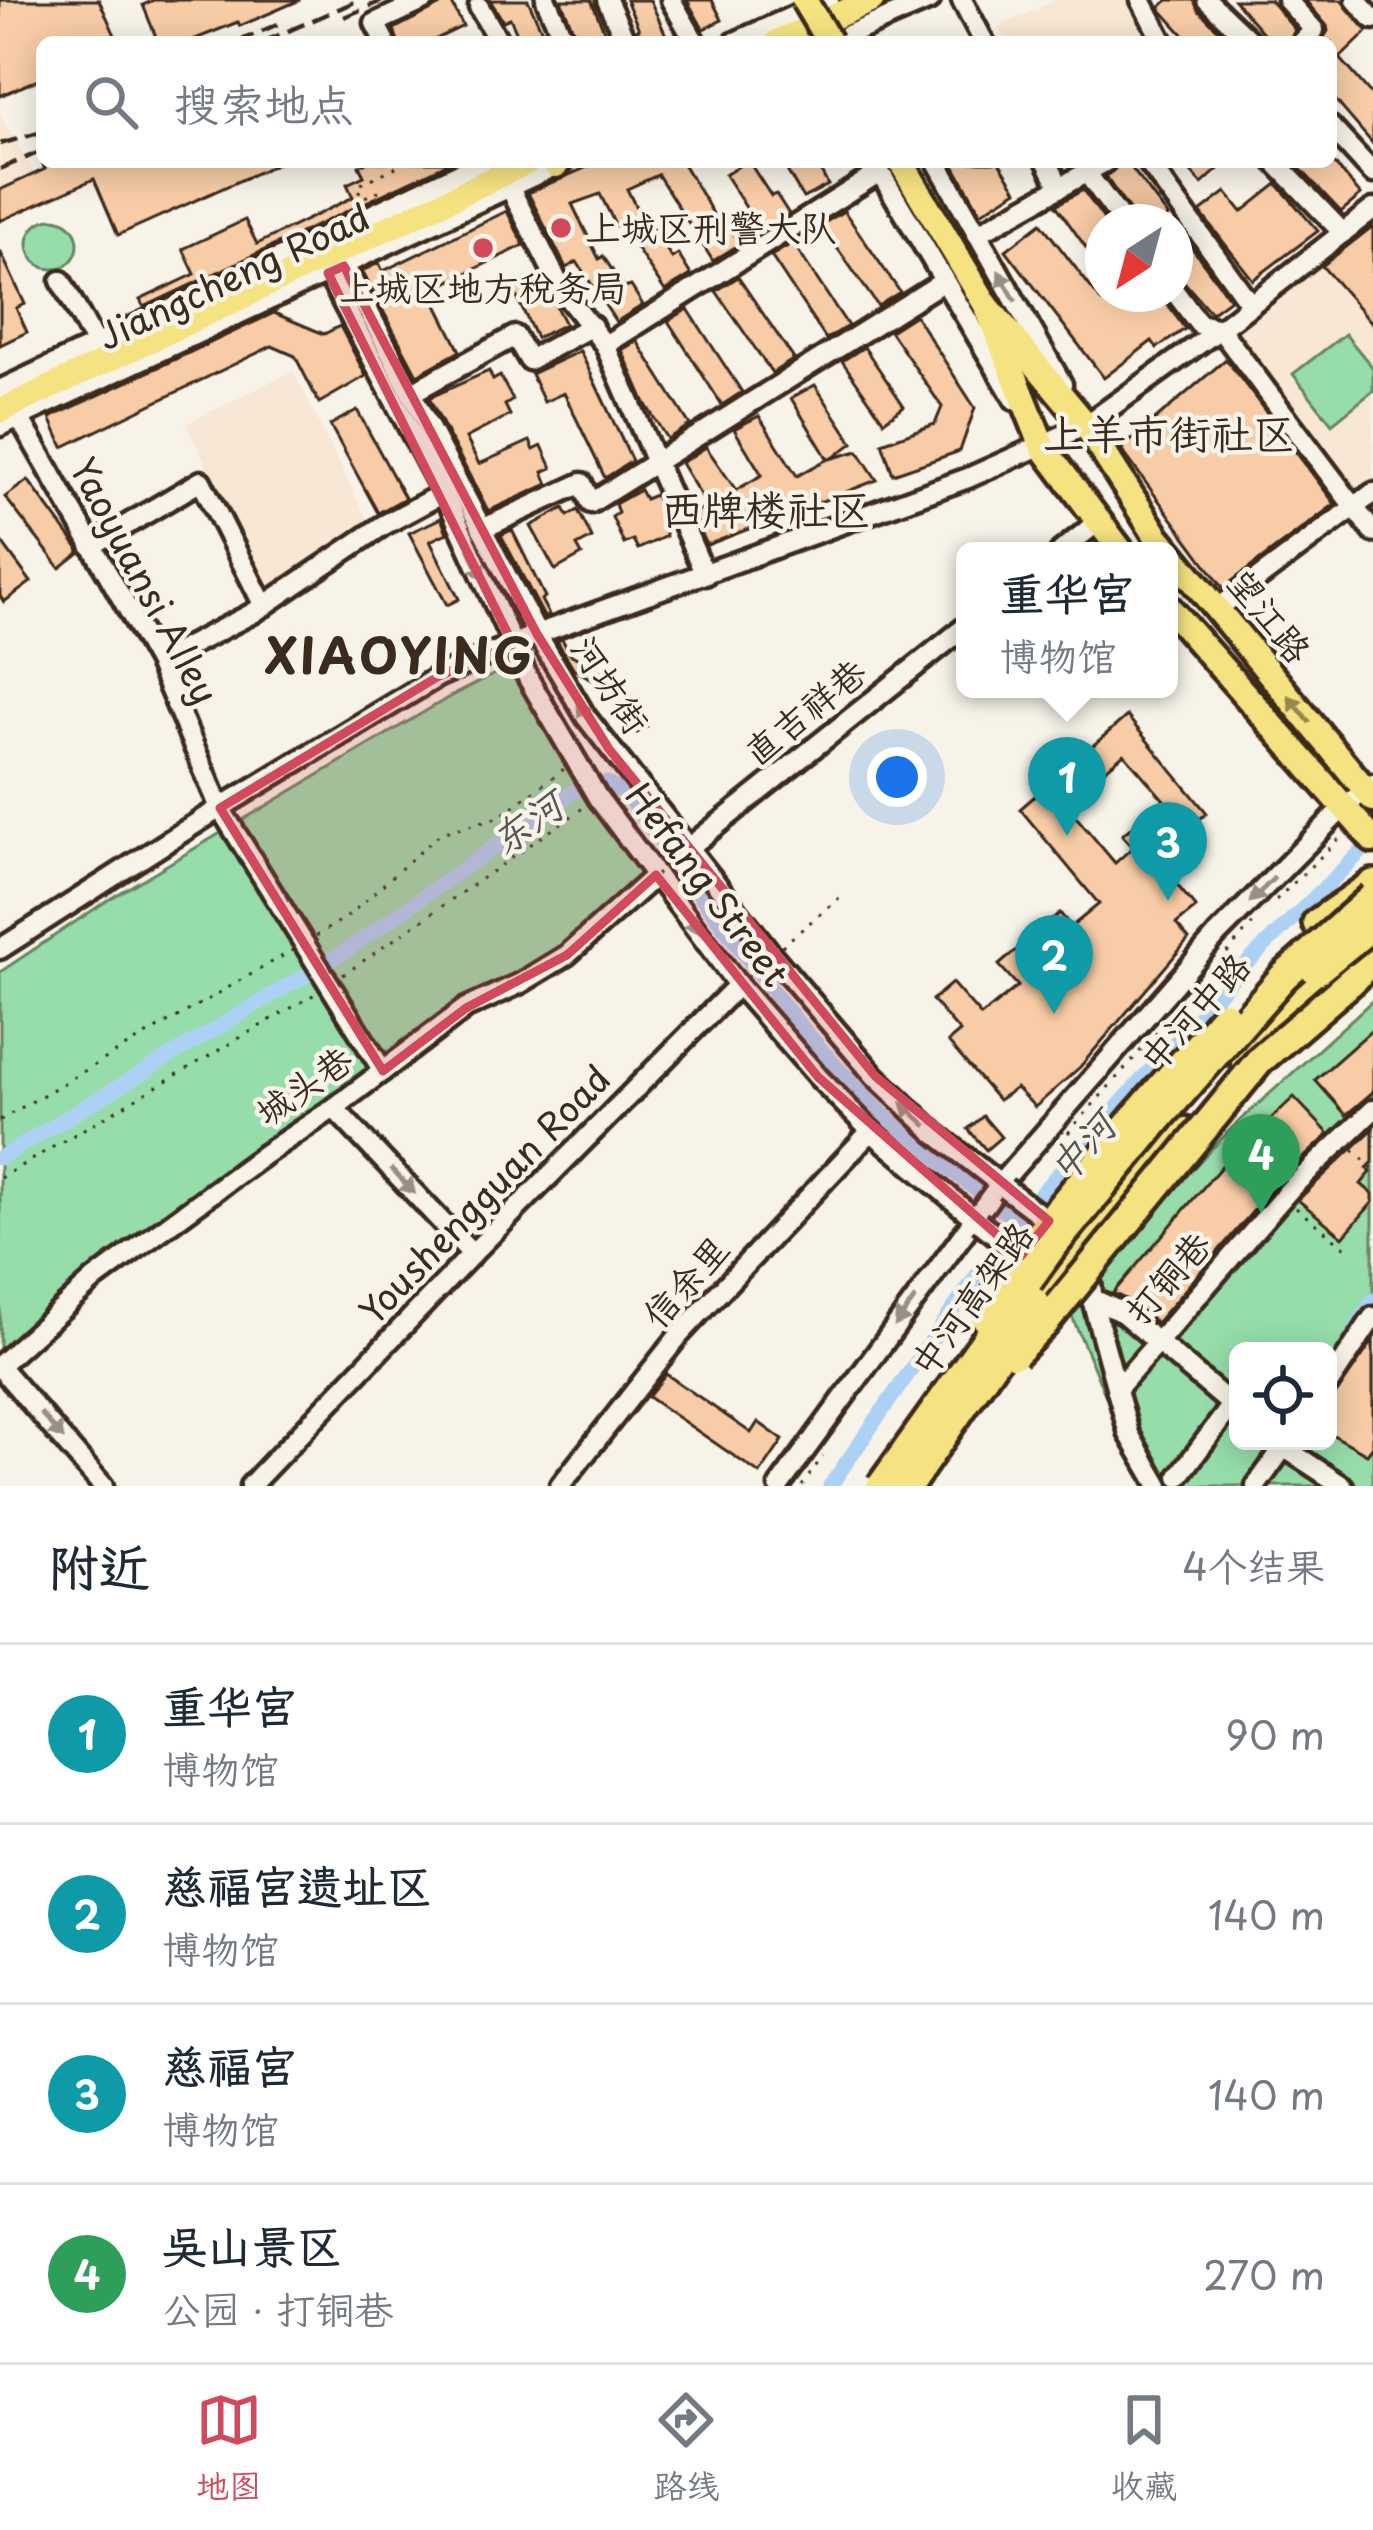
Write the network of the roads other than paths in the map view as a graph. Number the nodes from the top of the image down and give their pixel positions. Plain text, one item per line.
1 (425, 0) edge
2 (546, 0) edge
3 (607, 0) edge
4 (671, 0) edge
5 (930, 0) edge
6 (962, 0) edge
7 (1141, 0) edge
8 (1207, 0) edge
9 (1287, 0) edge
10 (1356, 0) edge
11 (479, 7) dead end
12 (855, 13) edge
13 (1373, 19) edge
14 (794, 27) edge
15 (382, 36) edge
16 (496, 36) edge
17 (562, 36) edge
18 (623, 36) edge
19 (692, 36) edge
20 (759, 36) edge
21 (835, 36) edge
22 (981, 36) edge
23 (1160, 36) edge
24 (1245, 36) edge
25 (1308, 36) edge
26 (1337, 134) edge
27 (499, 168) edge
28 (547, 168) edge
29 (880, 168) edge
30 (887, 168) edge
31 (887, 168) edge
32 (940, 168) edge
33 (1050, 168) edge
34 (1094, 168) edge
35 (1152, 168) edge
36 (1281, 168) edge
37 (1086, 172) junction
38 (1373, 173) edge
39 (460, 176) edge
40 (509, 186) junction
41 (1060, 187) junction
42 (1110, 204) edge
43 (1373, 209) edge
44 (1343, 233) junction
45 (977, 234) junction
46 (329, 255) junction
47 (62, 281) dead end
48 (944, 281) junction
49 (986, 305) junction
50 (1251, 305) junction
51 (1190, 312) edge
52 (592, 326) junction
53 (1220, 329) junction
54 (604, 345) junction
55 (101, 354) junction
56 (411, 393) junction
57 (5, 407) edge
58 (1085, 425) junction
59 (1043, 447) junction
60 (656, 463) junction
61 (443, 493) junction
62 (1373, 493) edge
63 (1356, 506) junction
64 (1098, 522) junction
65 (482, 529) junction
66 (1373, 532) edge
67 (1072, 542) edge
68 (1114, 542) edge
69 (1162, 542) edge
70 (92, 546) junction
71 (1178, 562) edge
72 (705, 574) junction
73 (264, 606) junction
74 (1217, 609) junction
75 (1178, 619) edge
76 (537, 634) junction
77 (956, 634) edge
78 (513, 644) junction
79 (158, 662) junction
80 (1370, 791) edge
81 (220, 808) junction
82 (1338, 813) junction
83 (1372, 838) edge
84 (687, 849) junction
85 (656, 875) junction
86 (1373, 886) edge
87 (1373, 897) edge
88 (1373, 925) edge
89 (1373, 934) edge
90 (0, 949) edge
91 (1373, 956) edge
92 (738, 985) junction
93 (1364, 985) edge
94 (382, 1071) junction
95 (334, 1108) junction
96 (1373, 1110) edge
97 (871, 1131) junction
98 (1002, 1186) junction
99 (976, 1220) junction
100 (1050, 1221) junction
101 (472, 1254) junction
102 (1082, 1255) junction
103 (1021, 1256) junction
104 (1059, 1283) junction
105 (1092, 1299) junction
106 (1373, 1317) edge
107 (1158, 1341) junction
108 (0, 1366) edge
109 (1337, 1371) edge
110 (1117, 1389) junction
111 (956, 1398) junction
112 (1229, 1403) edge
113 (1229, 1415) edge
114 (1277, 1450) edge
115 (1291, 1450) edge
116 (1179, 1476) dead end
117 (103, 1486) edge
118 (250, 1486) edge
119 (560, 1486) edge
120 (779, 1486) edge
121 (868, 1486) edge
122 (881, 1486) edge
123 (912, 1486) edge
124 (1159, 1486) edge
125 (1256, 1486) edge
126 (1343, 1486) edge

1 - 15 street
2 - 17 street
3 - 18 street
4 - 19 street
5 - 12 street
6 - 22 street
7 - 23 street
8 - 24 street
9 - 25 street
10 - 13 street
11 - 16 street
12 - 14 main road
12 - 21 street
14 - 20 street
26 - 38 street
27 - 39 main road, Jiangcheng Road
28 - 40 street, Jiangcheng Road
29 - 54 street
30 - 48 street
31 - 49 main road
32 - 45 street, 望江路
33 - 41 street
34 - 37 street
35 - 50 street
36 - 44 street
37 - 41 street
37 - 42 street
39 - 46 main road, Jiangcheng Road
40 - 46 street, Jiangcheng Road
40 - 52 street
41 - 45 street
43 - 44 street
44 - 50 street
58 -> 45 street, 望江路
46 - 55 main road, Jiangcheng Road
46 - 56 street, 河坊街
46 - 57 street, Jiangcheng Road
46 - 61 street, Hefang Street
47 - 55 street
48 - 59 street
48 - 60 street
49 - 58 main road
49 - 59 main road
50 - 53 street
51 - 53 street
52 - 54 street
52 - 56 street
53 - 58 street
53 - 63 street
54 - 60 street
55 - 57 main road, Jiangcheng Road
56 - 65 street, 河坊街
57 - 70 street, Yaoyuansi Alley
58 - 59 street
58 - 69 main road, 望江路
59 - 64 main road
59 - 72 street
60 - 65 street
60 - 72 street
61 - 73 street
61 -> 78 street, Hefang Street
62 - 63 street
63 - 66 street
63 - 74 street
64 - 67 street
64 - 68 main road
65 - 76 street, 河坊街
70 - 73 street
70 - 79 street, Yaoyuansi Alley
71 - 74 main road, 望江路
72 - 76 street
73 - 79 street
80 -> 74 main road, 望江路
75 - 82 main road, 望江路
76 - 78 street
84 -> 76 street, 河坊街
77 - 84 street, 直吉祥巷
78 - 81 street
78 - 85 street, Hefang Street
79 - 81 street, Yaoyuansi Alley
80 - 82 street
81 - 90 street
81 - 94 street, Yaoyuansi Alley
82 - 83 main road, 望江路
82 -> 98 street
98 -> 84 street, 河坊街
85 -> 92 street, Hefang Street
85 - 94 street, 城头巷
86 - 100 main road, 中河中路
86 - 111 highway, bridge
87 - 111 highway, 中河高架路, bridge
88 - 111 highway, 中河高架路, bridge
89 - 102 main road, 中河中路
91 - 93 highway
92 - 97 street, Hefang Street
92 - 101 street, Youshengguan Road
93 - 111 highway, bridge
94 - 95 street, 城头巷
95 -> 101 street
95 - 108 street, 城头巷
96 - 107 street, 打铜巷
97 - 99 street, Hefang Street
97 - 119 street, 信余里
98 - 99 street
98 - 100 street, 河坊街, bridge
99 - 103 street, Hefang Street, bridge
99 -> 120 street
100 - 102 street, 河坊街
100 - 103 main road, 中河中路
101 - 118 street, Youshengguan Road
102 - 104 main road, 中河中路
102 - 105 street
103 - 104 street, Hefang Street
103 - 121 main road, 中河中路
104 - 105 street, Hefang Street
104 - 123 main road, 中河中路
105 - 107 street, Hefang Street
105 - 110 street
106 - 109 street
107 - 110 street, 打铜巷
107 - 112 street, Hefang Street
108 -> 117 street
110 - 124 street
111 - 122 highway, 中河高架路, bridge
111 - 123 highway, 中河高架路, bridge
113 - 116 street
114 - 125 street
115 - 126 street

